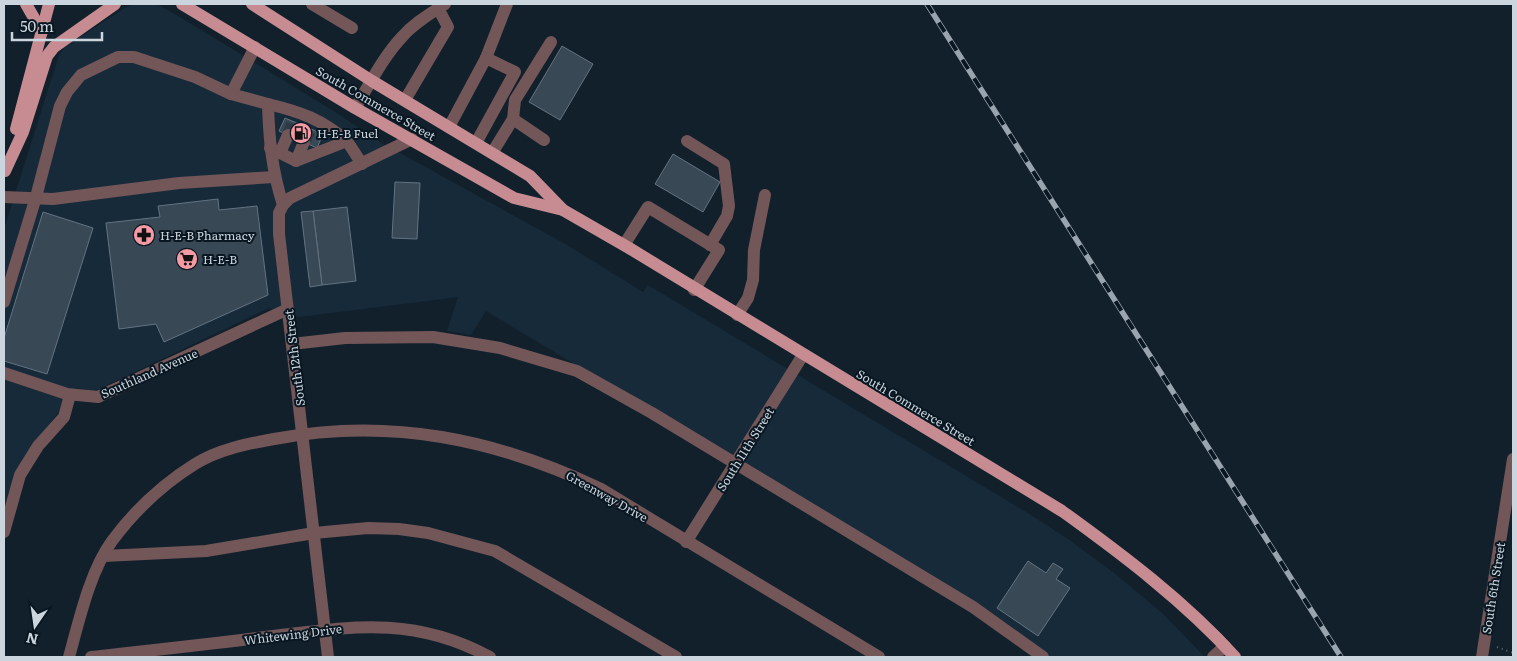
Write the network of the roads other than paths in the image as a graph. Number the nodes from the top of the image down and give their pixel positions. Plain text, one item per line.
1 (26, 4) edge
2 (48, 4) edge
3 (115, 4) edge
4 (182, 4) edge
5 (252, 4) edge
6 (312, 4) edge
7 (507, 4) edge
8 (442, 6) edge
9 (352, 28) dead end
10 (42, 32) junction
11 (551, 42) dead end
12 (255, 47) junction
13 (486, 58) junction
14 (372, 81) junction
15 (231, 94) junction
16 (405, 100) junction
17 (268, 104) junction
18 (355, 108) junction
19 (513, 119) junction
20 (449, 127) junction
21 (288, 135) tunnel mouth
22 (412, 139) junction
23 (544, 140) dead end
24 (347, 141) junction
25 (686, 141) dead end
26 (304, 142) tunnel mouth
27 (476, 143) junction
28 (275, 150) junction
29 (492, 152) junction
30 (296, 161) junction
31 (362, 164) junction
32 (4, 173) edge
33 (274, 177) junction
34 (765, 195) dead end
35 (4, 197) edge
36 (36, 197) junction
37 (283, 204) junction
38 (563, 210) junction
39 (624, 245) junction
40 (710, 245) junction
41 (694, 290) junction
42 (4, 302) edge
43 (288, 308) junction
44 (737, 315) junction
45 (292, 344) junction
46 (803, 355) junction
47 (4, 373) edge
48 (70, 395) junction
49 (303, 434) junction
50 (1513, 458) edge
51 (736, 464) junction
52 (1512, 475) edge
53 (4, 532) edge
54 (314, 533) junction
55 (1507, 538) edge
56 (686, 542) junction
57 (104, 556) junction
58 (324, 630) junction
59 (1225, 646) junction
60 (69, 657) edge
61 (91, 657) edge
62 (328, 657) edge
63 (490, 657) edge
64 (676, 657) edge
65 (880, 657) edge
66 (1043, 657) edge
67 (1213, 657) edge
68 (1235, 657) edge
69 (1482, 657) edge

1 - 10 main road
2 - 10 main road
3 - 32 main road
4 - 12 main road, South Commerce Street
5 - 14 main road, South Commerce Street
6 - 9 street
7 - 13 street
8 - 14 street
8 - 16 street
10 - 32 main road
11 - 19 street
12 - 15 street
12 - 18 main road, South Commerce Street
13 - 20 street
13 - 27 street
14 - 16 main road, South Commerce Street
14 - 18 street
15 - 17 street
15 - 36 street
16 - 20 main road, South Commerce Street
17 - 24 street
17 - 28 street
18 - 22 main road, South Commerce Street
19 - 23 street
19 - 29 street
20 - 27 main road, South Commerce Street
21 - 28 street
22 - 31 street
22 - 38 main road, South Commerce Street
24 - 30 street
24 - 31 street
25 - 40 street
26 - 30 street
27 - 29 main road, South Commerce Street
28 - 30 street
28 - 33 street
29 - 38 main road, South Commerce Street
31 - 37 street
33 - 36 street
33 - 37 street
34 - 44 street
35 - 36 street
36 - 42 street
37 - 43 street, South 12th Street
38 - 39 main road, South Commerce Street
39 - 40 street
39 - 41 main road, South Commerce Street
40 - 41 street
41 - 44 main road, South Commerce Street
43 - 45 street, South 12th Street
43 - 48 street, Southland Avenue
44 - 46 main road, South Commerce Street
45 - 49 street, South 12th Street
45 - 51 street
46 - 51 street, South 11th Street
46 - 59 main road, South Commerce Street
47 - 48 street, Southland Avenue
48 - 53 street
49 - 54 street, South 12th Street
49 - 56 street, Greenway Drive
49 - 57 street, Greenway Drive
50 - 52 street, South 6th Street
51 - 56 street, South 11th Street
51 - 66 street
52 - 55 street, South 6th Street
54 - 57 street
54 - 58 street, South 12th Street
54 - 64 street
55 - 69 street, South 6th Street
56 - 65 street, Greenway Drive
57 - 60 street, Greenway Drive
58 - 61 street, Whitewing Drive
58 - 62 street, South 12th Street
58 - 63 street, Whitewing Drive
59 - 67 street
59 - 68 main road, South Commerce Street

